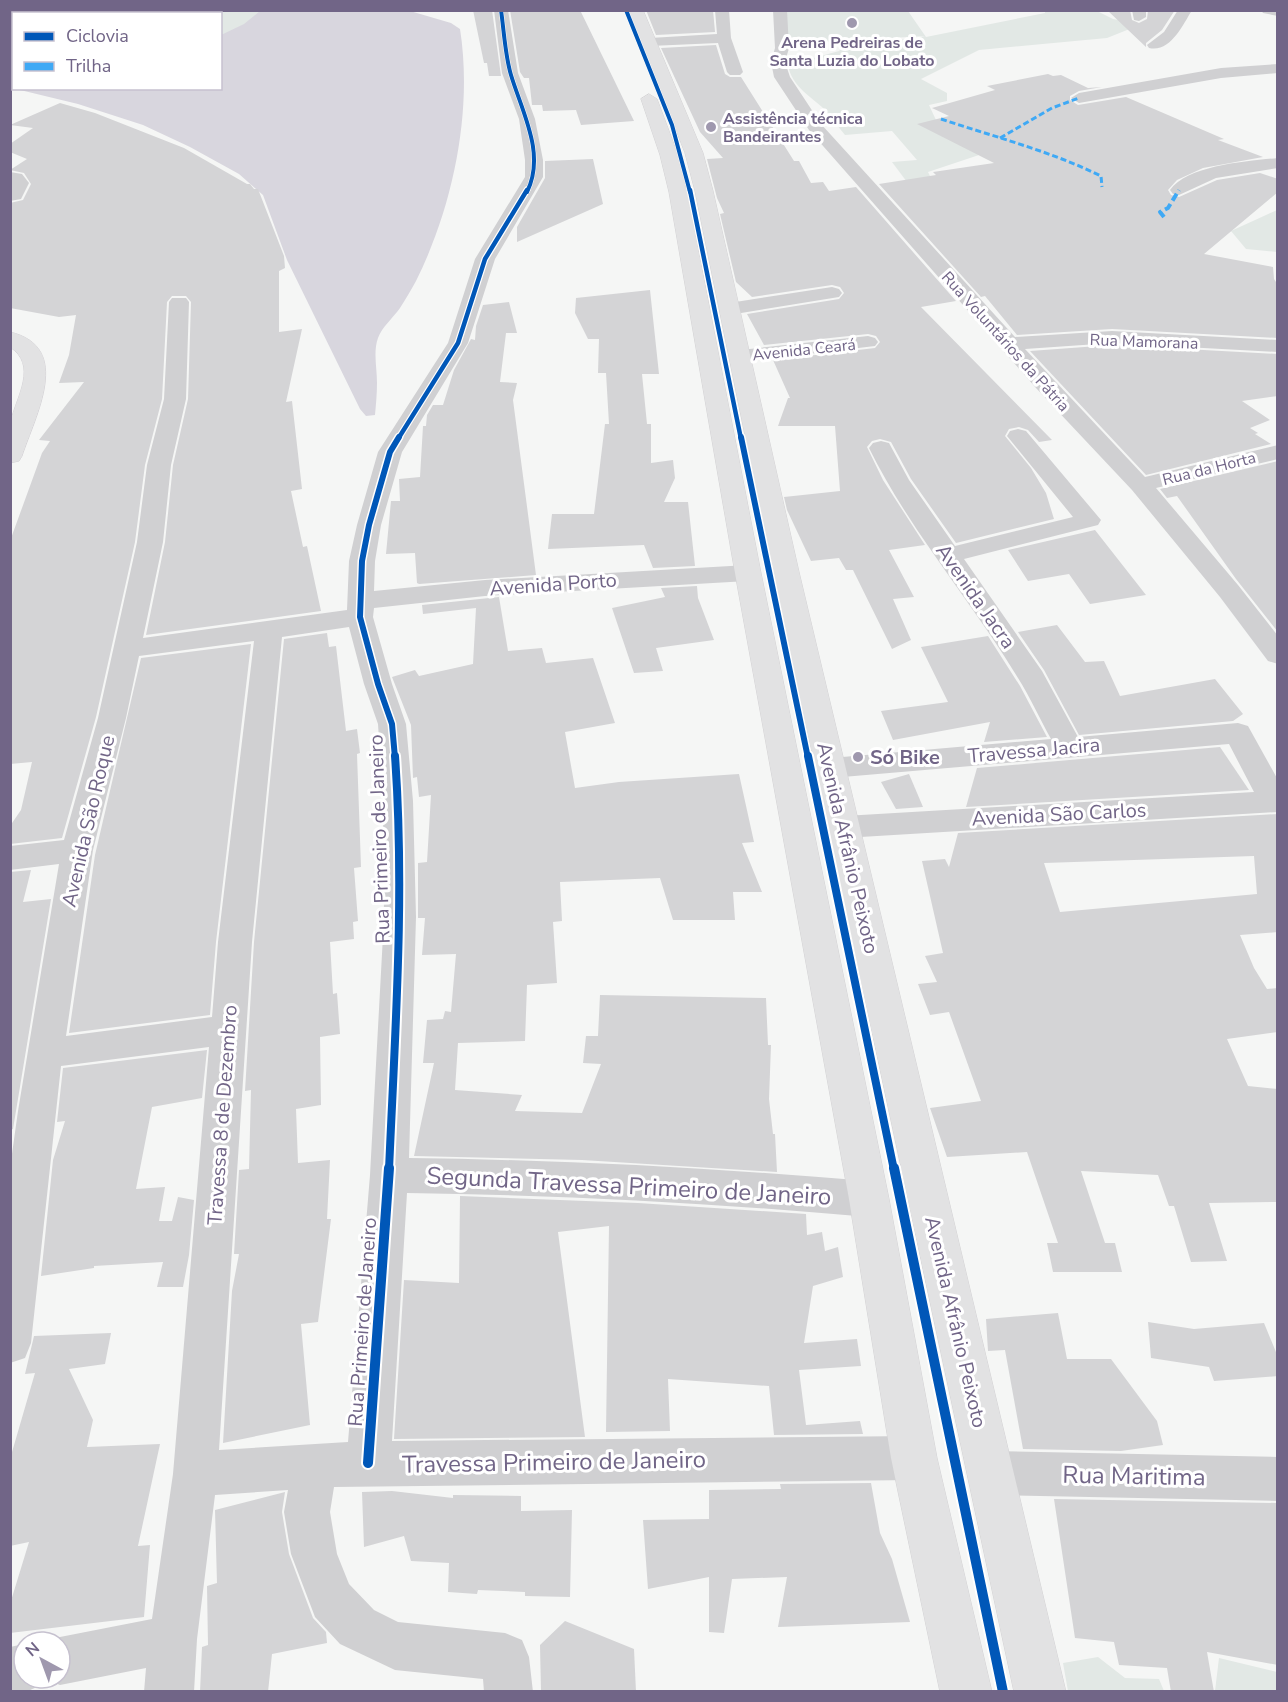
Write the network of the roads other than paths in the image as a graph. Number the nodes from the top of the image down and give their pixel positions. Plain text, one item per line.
1 (501, 10) edge
2 (616, 10) edge
3 (636, 10) edge
4 (722, 10) edge
5 (780, 10) edge
6 (1185, 10) edge
7 (1268, 10) edge
8 (1278, 12) edge
9 (724, 38) junction
10 (650, 42) junction
11 (1154, 45) dead end
12 (1278, 68) edge
13 (735, 72) dead end
14 (1079, 98) dead end
15 (1278, 163) edge
16 (10, 177) edge
17 (1179, 190) dead end
18 (13, 196) edge
19 (832, 293) dead end
20 (179, 302) dead end
21 (729, 309) junction
22 (10, 338) edge
23 (868, 342) dead end
24 (1010, 344) junction
25 (1278, 346) edge
26 (740, 356) junction
27 (1018, 436) dead end
28 (882, 448) dead end
29 (1278, 452) edge
30 (10, 456) edge
31 (1140, 485) junction
32 (947, 556) junction
33 (748, 573) junction
34 (360, 609) junction
35 (269, 630) junction
36 (127, 649) junction
37 (1278, 655) edge
38 (1069, 746) junction
39 (831, 768) junction
40 (1274, 802) joint
41 (844, 827) junction
42 (77, 850) junction
43 (10, 858) edge
44 (228, 1030) junction
45 (46, 1053) junction
46 (389, 1175) junction
47 (869, 1199) junction
48 (10, 1343) edge
49 (914, 1458) junction
50 (368, 1464) junction
51 (315, 1465) junction
52 (991, 1473) junction
53 (195, 1474) junction
54 (1278, 1479) edge
55 (173, 1639) junction
56 (72, 1659) edge
57 (169, 1692) edge
58 (509, 1692) edge
59 (966, 1692) edge
60 (1040, 1692) edge

1 - 34 street, Rua Primeiro de Janeiro
2 - 33 main road
3 - 10 main road, Avenida Afrânio Peixoto
4 - 9 street
5 - 24 street, Rua Voluntários da Pátria
6 - 11 street
7 - 8 street
9 - 10 street
9 - 13 street
10 - 21 main road, Avenida Afrânio Peixoto
12 - 14 street
15 - 17 street
16 - 18 street
19 - 21 street
20 - 36 street, Avenida São Roque
21 - 26 main road, Avenida Afrânio Peixoto
22 - 30 main road
23 - 26 street, Avenida Ceará
24 - 25 street, Rua Mamorana
24 - 31 street, Rua Voluntários da Pátria
26 - 39 main road, Avenida Afrânio Peixoto
27 - 32 street
28 - 32 street, Avenida Jacra
29 - 31 street, Rua da Horta
31 - 37 street, Rua Voluntários da Pátria
32 - 38 street, Avenida Jacra
33 - 34 street, Avenida Porto
33 - 47 main road
34 - 35 street
34 - 46 street, Rua Primeiro de Janeiro
35 - 36 street
35 - 44 street, Travessa 8 de Dezembro
36 - 42 street, Avenida São Roque
38 - 39 street, Travessa Jacira
38 - 40 street, Travessa Jacira
39 - 41 main road, Avenida Afrânio Peixoto
40 - 41 street, Avenida São Carlos
41 - 52 main road, Avenida Afrânio Peixoto
42 - 43 street
42 - 45 street, Avenida São Roque
44 - 45 street
44 - 53 street, Travessa 8 de Dezembro
45 - 48 street, Avenida São Roque
46 - 47 street, Segunda Travessa Primeiro de Janeiro
46 - 50 street, Rua Primeiro de Janeiro
47 - 49 main road
49 - 50 street, Travessa Primeiro de Janeiro
49 - 59 main road
50 - 51 street, Travessa Primeiro de Janeiro
51 - 53 street, Travessa Primeiro de Janeiro
51 - 58 street
52 - 54 street, Rua Maritima
52 - 60 main road, Avenida Afrânio Peixoto
53 - 55 street, Travessa 8 de Dezembro
55 - 56 street
55 - 57 street, Travessa 8 de Dezembro

